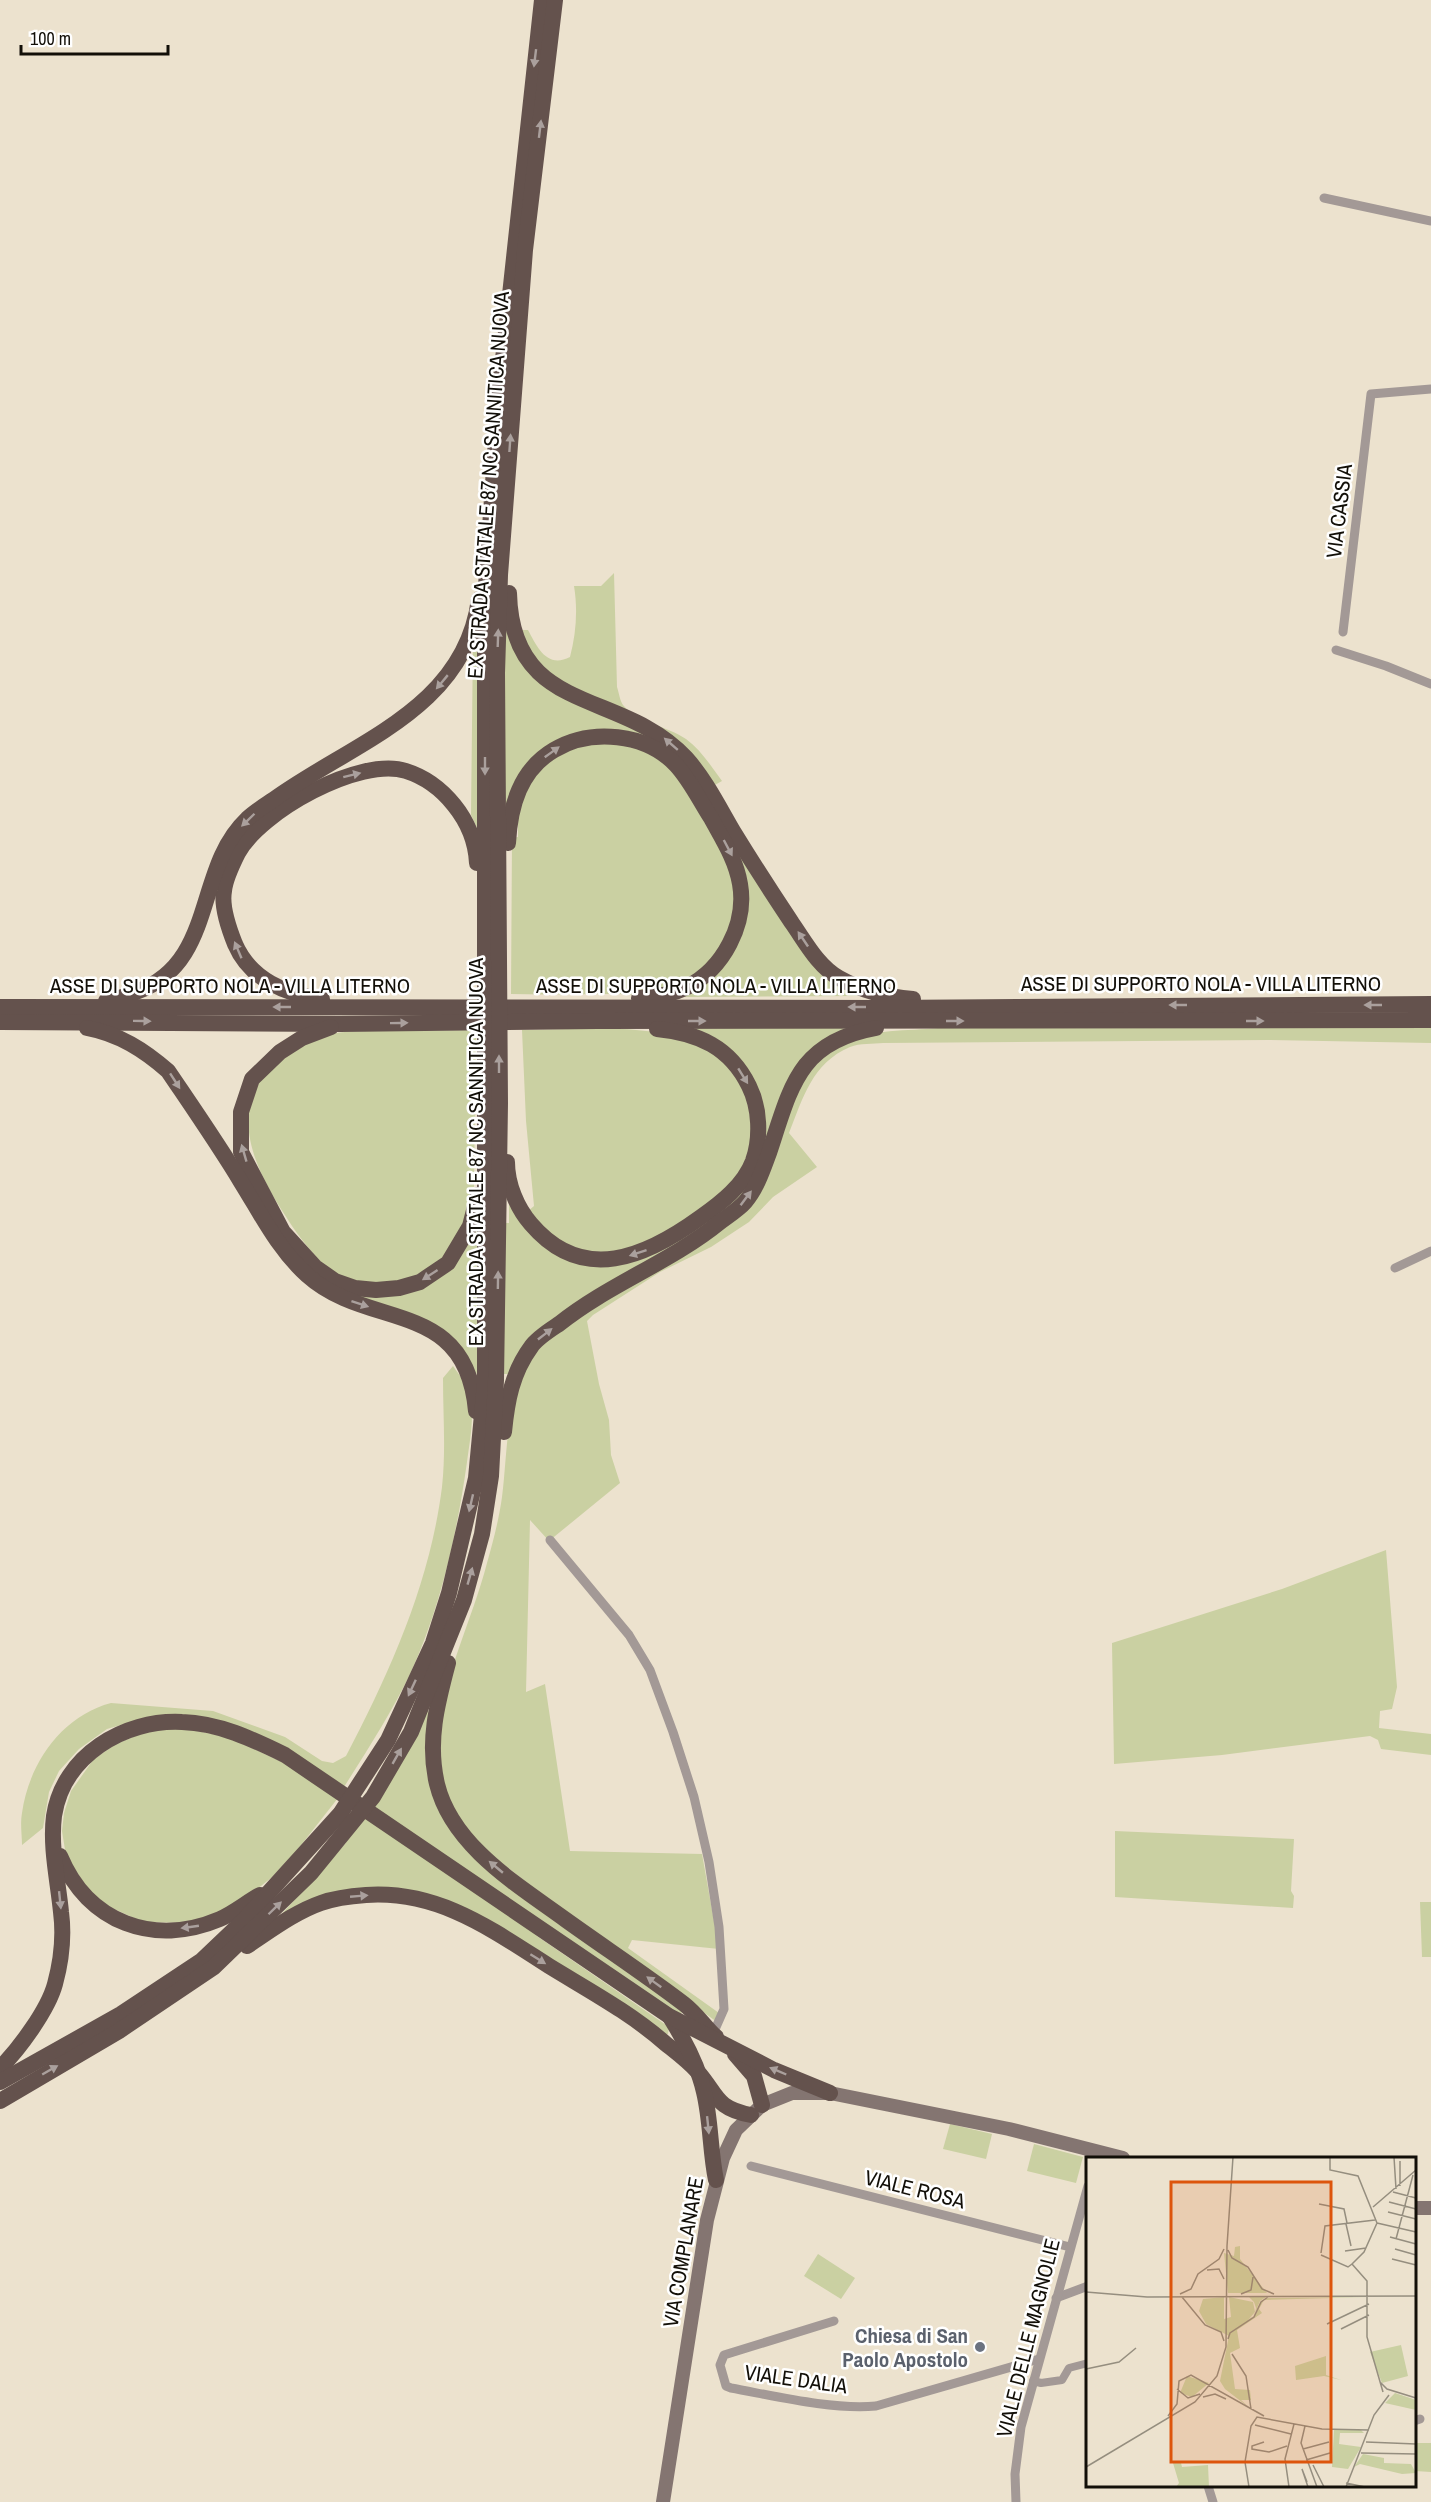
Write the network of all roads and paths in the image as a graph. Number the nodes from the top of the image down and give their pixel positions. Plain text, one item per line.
1 (542, 0) edge
2 (555, 0) edge
3 (1324, 198) dead end
4 (1431, 221) edge
5 (519, 248) junction
6 (1431, 389) edge
7 (496, 532) junction
8 (1343, 632) dead end
9 (1336, 650) dead end
10 (1431, 684) edge
11 (296, 792) junction
12 (703, 793) junction
13 (485, 909) junction
14 (499, 921) junction
15 (1431, 1004) edge
16 (577, 1006) junction
17 (1008, 1006) junction
18 (0, 1007) edge
19 (382, 1007) junction
20 (51, 1020) junction
21 (597, 1020) junction
22 (1431, 1020) edge
23 (922, 1021) junction
24 (0, 1022) edge
25 (340, 1024) junction
26 (500, 1103) junction
27 (485, 1150) junction
28 (264, 1208) junction
29 (1431, 1251) edge
30 (1395, 1268) dead end
31 (491, 1380) junction
32 (484, 1477) junction
33 (550, 1540) dead end
34 (464, 1600) junction
35 (54, 1842) junction
36 (278, 1883) junction
37 (214, 1967) junction
38 (669, 2016) junction
39 (713, 2034) junction
40 (727, 2046) junction
41 (0, 2068) edge
42 (698, 2071) junction
43 (0, 2082) edge
44 (830, 2093) junction
45 (0, 2100) edge
46 (756, 2110) junction
47 (1096, 2155) edge
48 (1114, 2157) edge
49 (752, 2166) dead end
50 (716, 2180) junction
51 (1086, 2193) edge
52 (1070, 2247) junction
53 (1086, 2287) edge
54 (1056, 2298) junction
55 (834, 2321) dead end
56 (1039, 2359) junction
57 (1086, 2364) edge
58 (1033, 2381) junction
59 (1208, 2487) edge
60 (663, 2502) edge
61 (1016, 2502) edge
62 (1213, 2502) edge

1 -> 5 highway, EX STRADA STATALE 87 NC SANNITICA NUOVA
5 -> 2 highway, EX STRADA STATALE 87 NC SANNITICA NUOVA
3 - 4 street
5 - 7 highway, EX STRADA STATALE 87 NC SANNITICA NUOVA
6 - 8 street, VIA CASSIA
7 -> 11 highway
12 -> 7 highway
7 -> 13 highway, EX STRADA STATALE 87 NC SANNITICA NUOVA
14 -> 7 highway, EX STRADA STATALE 87 NC SANNITICA NUOVA
9 - 10 street
11 -> 13 highway
11 -> 18 highway
19 -> 11 highway
14 -> 12 highway
12 -> 16 highway
17 -> 12 highway
13 - 27 highway, EX STRADA STATALE 87 NC SANNITICA NUOVA
26 -> 14 highway, EX STRADA STATALE 87 NC SANNITICA NUOVA
15 -> 17 highway, ASSE DI SUPPORTO NOLA - VILLA LITERNO
17 -> 16 highway, ASSE DI SUPPORTO NOLA - VILLA LITERNO
16 - 19 highway, ASSE DI SUPPORTO NOLA - VILLA LITERNO
19 -> 18 highway, ASSE DI SUPPORTO NOLA - VILLA LITERNO
20 - 24 highway, ASSE DI SUPPORTO NOLA - VILLA LITERNO
20 -> 25 highway, ASSE DI SUPPORTO NOLA - VILLA LITERNO
20 -> 28 highway
21 -> 23 highway, ASSE DI SUPPORTO NOLA - VILLA LITERNO
25 -> 21 highway, ASSE DI SUPPORTO NOLA - VILLA LITERNO
21 -> 26 highway
23 -> 22 highway, ASSE DI SUPPORTO NOLA - VILLA LITERNO
31 -> 23 highway
28 -> 25 highway
31 -> 26 highway, EX STRADA STATALE 87 NC SANNITICA NUOVA
27 -> 28 highway
27 - 31 highway, EX STRADA STATALE 87 NC SANNITICA NUOVA
28 -> 31 highway
29 - 30 street
31 - 32 highway, EX STRADA STATALE 87 NC SANNITICA NUOVA
31 - 32 highway
34 -> 32 highway, EX STRADA STATALE 87 NC SANNITICA NUOVA
32 -> 36 highway, EX STRADA STATALE 87 NC SANNITICA NUOVA
33 - 39 street
37 -> 34 highway, EX STRADA STATALE 87 NC SANNITICA NUOVA
39 -> 34 highway
36 -> 35 highway
35 - 38 highway
35 -> 41 highway
36 - 43 highway, EX STRADA STATALE 87 NC SANNITICA NUOVA
37 -> 42 highway
45 -> 37 highway, EX STRADA STATALE 87 NC SANNITICA NUOVA
38 - 40 highway
38 - 42 highway
39 - 40 highway
40 - 42 highway
44 -> 40 highway
40 - 46 highway
42 - 46 highway
42 -> 50 highway
44 - 46 main road, VIA COMPLANARE
44 - 47 main road, VIA COMPLANARE
46 - 50 main road, VIA COMPLANARE
47 - 48 main road, VIA COMPLANARE
49 - 52 street, VIALE ROSA
50 - 60 main road, VIA COMPLANARE
51 - 52 street, VIALE DELLE MAGNOLIE
52 - 54 street, VIALE DELLE MAGNOLIE
53 - 54 street
54 - 56 street, VIALE DELLE MAGNOLIE
55 - 56 street, VIALE DALIA
56 - 58 street, VIALE DELLE MAGNOLIE
57 - 58 street
58 - 61 street, VIALE DELLE MAGNOLIE
59 - 62 street

